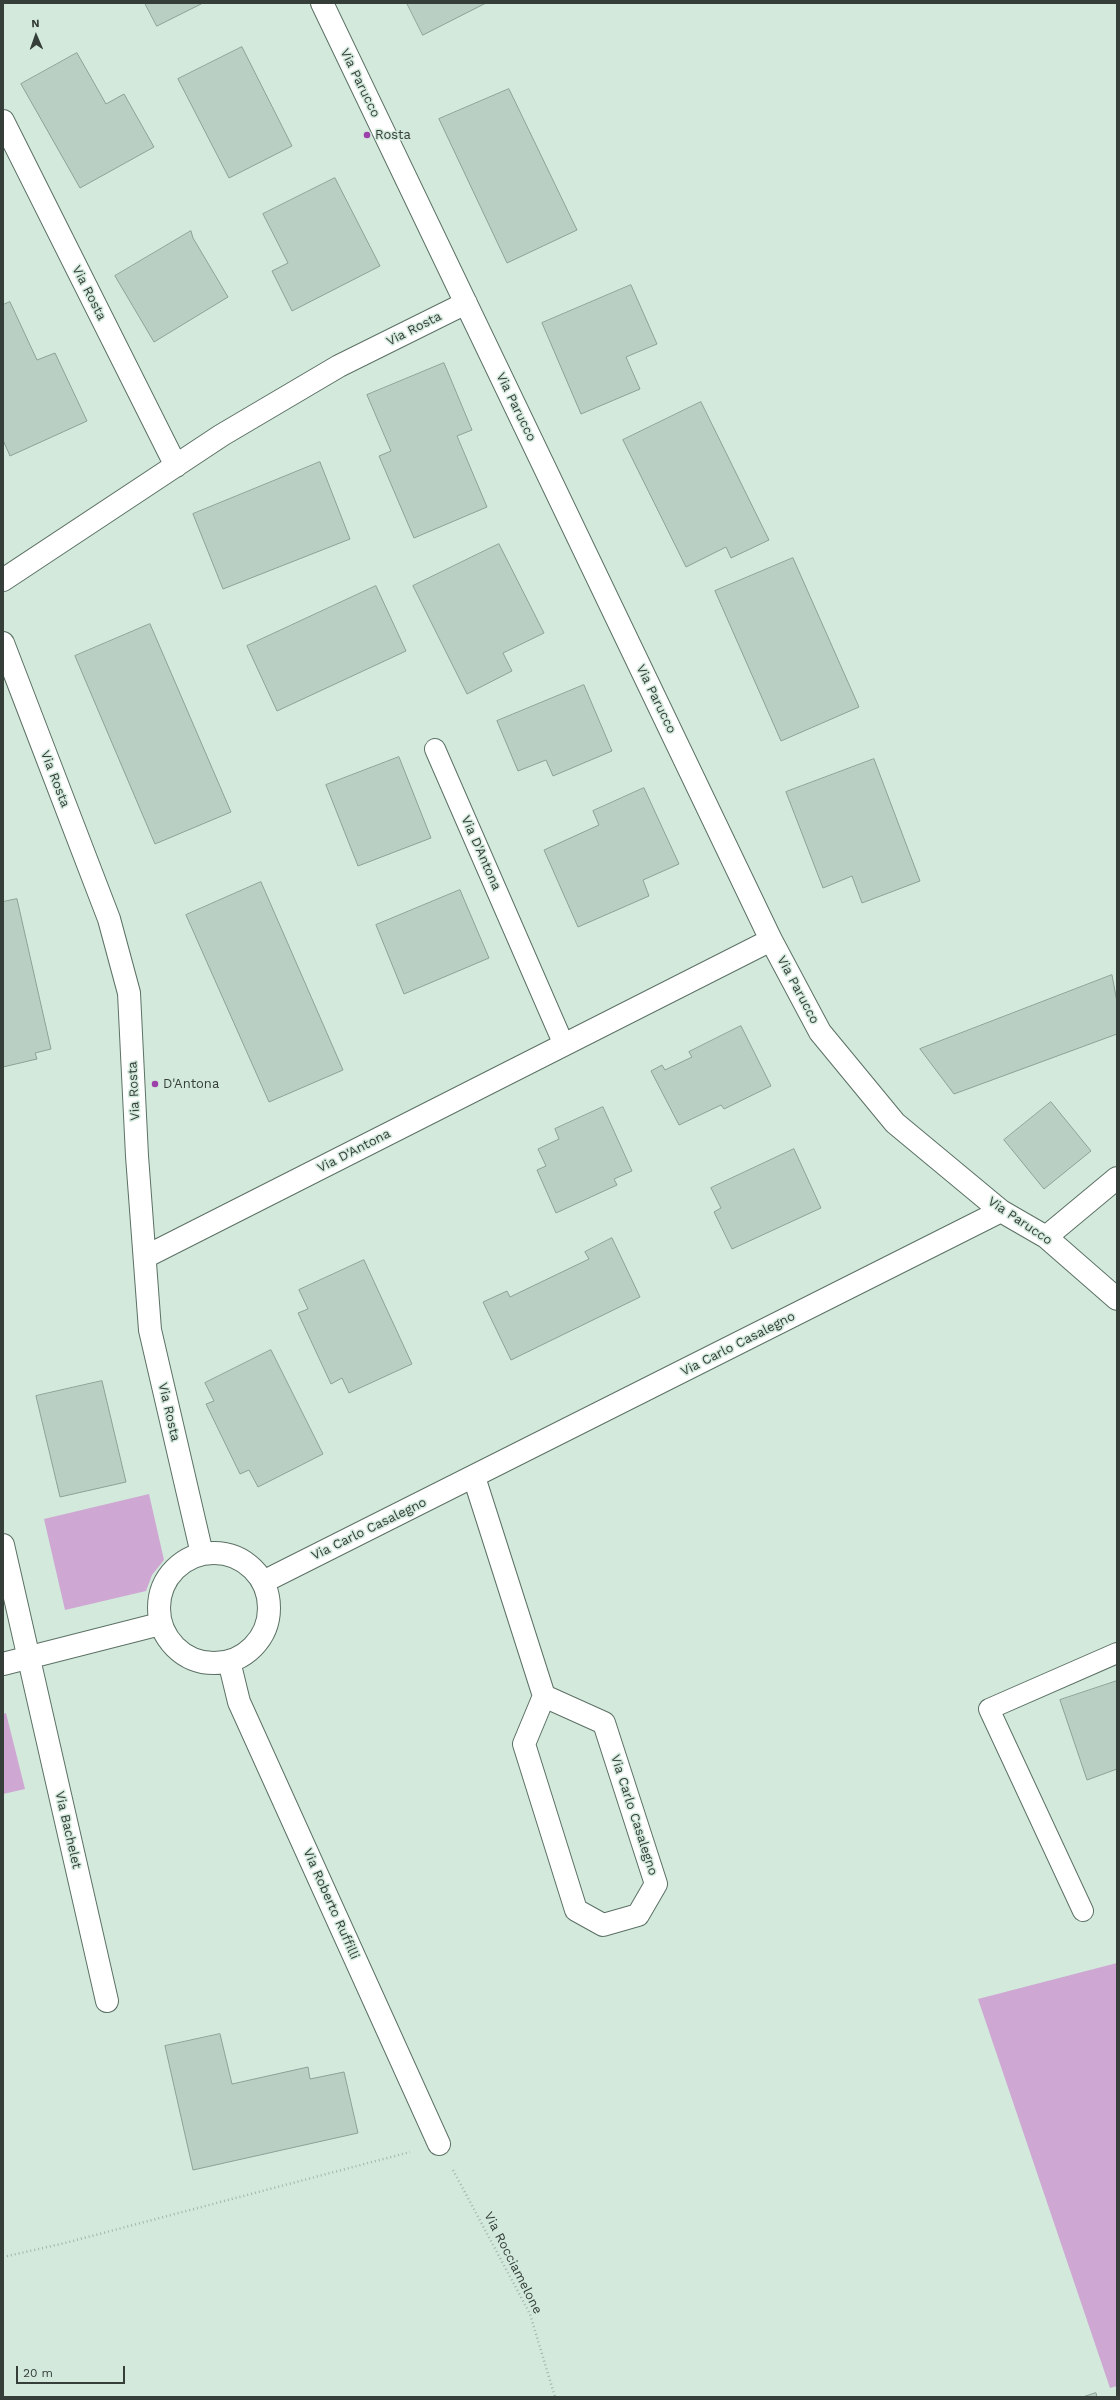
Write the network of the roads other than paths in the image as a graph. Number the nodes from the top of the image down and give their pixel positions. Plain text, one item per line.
1 (322, 3) edge
2 (3, 121) edge
3 (466, 303) junction
4 (176, 466) junction
5 (3, 580) edge
6 (3, 643) edge
7 (435, 749) dead end
8 (772, 940) junction
9 (564, 1045) junction
10 (1117, 1178) edge
11 (1001, 1211) junction
12 (1046, 1237) junction
13 (145, 1257) junction
14 (1117, 1299) edge
15 (474, 1477) junction
16 (3, 1545) edge
17 (202, 1554) junction
18 (263, 1582) junction
19 (160, 1624) junction
20 (1117, 1653) edge
21 (29, 1658) junction
22 (229, 1661) junction
23 (3, 1664) edge
24 (544, 1696) junction
25 (1083, 1911) dead end
26 (107, 2001) dead end
27 (439, 2144) road end

1 - 3 street, Via Parucco
2 - 4 street, Via Rosta
3 - 4 street, Via Rosta
3 - 8 street, Via Parucco
4 - 5 street, Via Rosta
6 - 13 street, Via Rosta
7 - 9 lane, Via D'Antona
8 - 9 street, Via D'Antona
8 - 11 street, Via Parucco
9 - 13 street, Via D'Antona
10 - 12 street
11 - 12 street, Via Parucco
11 - 15 street, Via Carlo Casalegno
12 - 14 street, Via Parucco
13 - 17 street, Via Rosta
15 - 18 street, Via Carlo Casalegno
15 - 24 street
16 - 21 street, Via Bachelet
17 - 18 street
17 - 19 street
18 - 22 street
19 - 21 street
19 - 22 street
20 - 25 lane
21 - 23 street
21 - 26 street, Via Bachelet
22 - 27 street, Via Roberto Ruffilli
24 - 24 street, Via Carlo Casalegno

